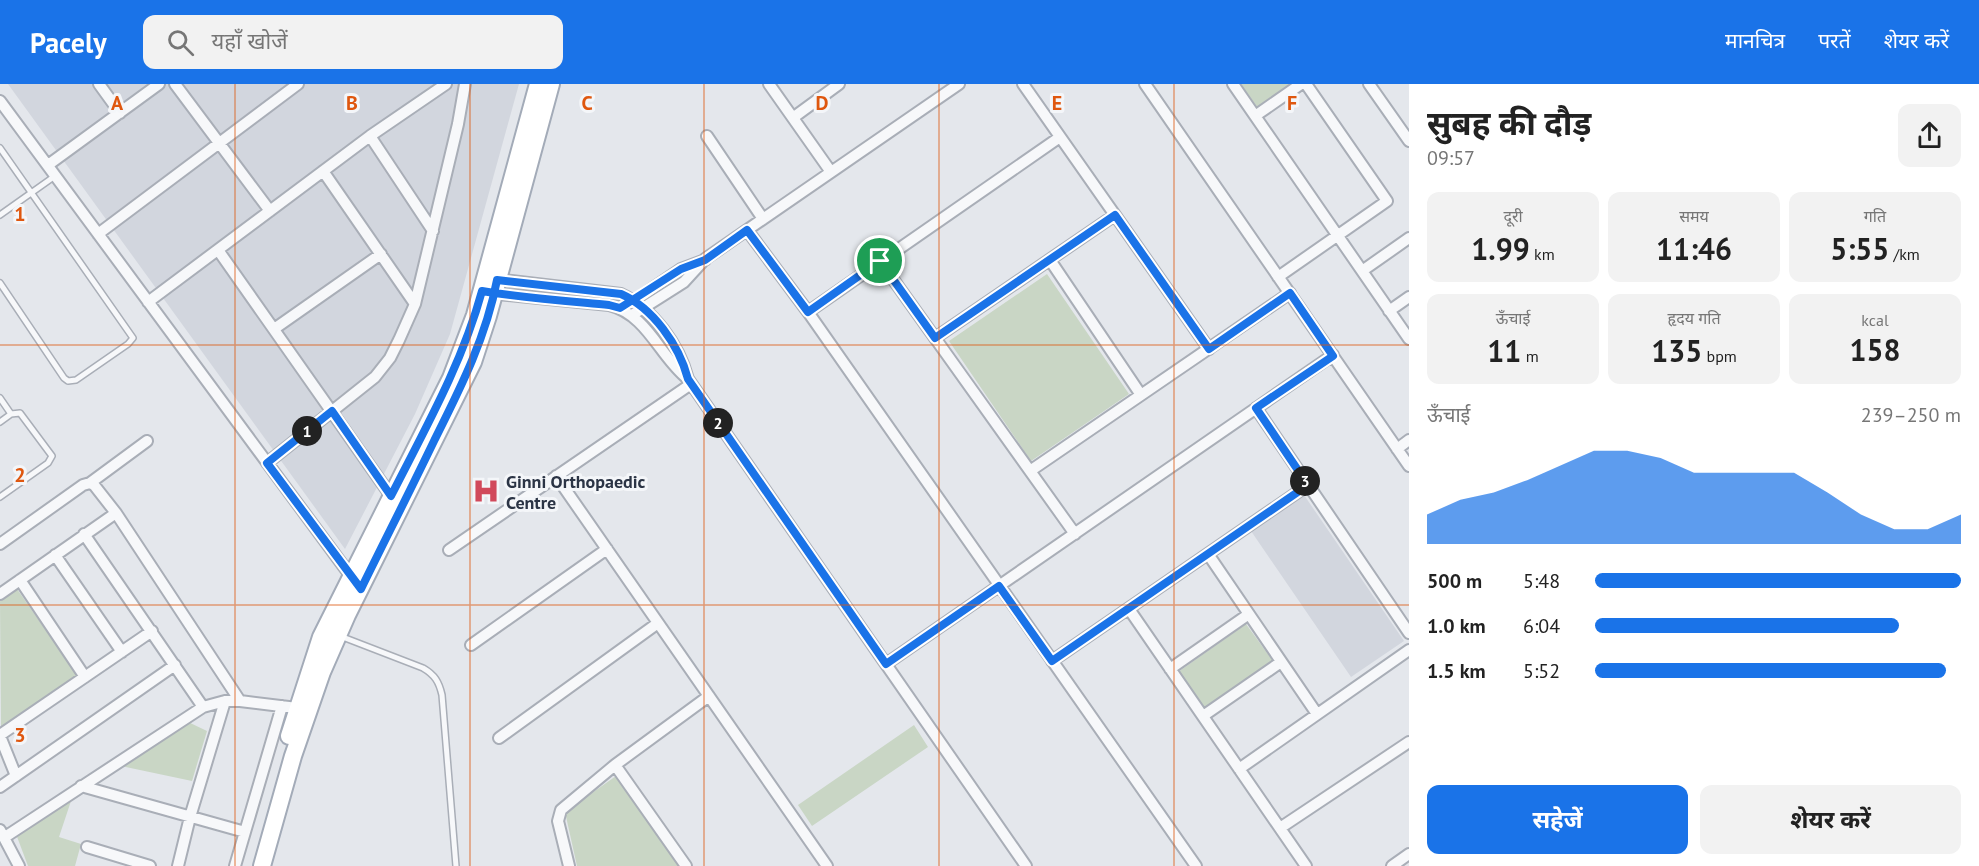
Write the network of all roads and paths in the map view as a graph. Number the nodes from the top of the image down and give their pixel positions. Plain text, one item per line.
1 (99, 84) edge
2 (159, 84) edge
3 (175, 84) edge
4 (298, 84) edge
5 (446, 84) edge
6 (465, 84) edge
7 (538, 84) edge
8 (551, 84) edge
9 (769, 84) edge
10 (839, 84) edge
11 (1023, 84) edge
12 (1145, 84) edge
13 (1233, 84) edge
14 (1303, 84) edge
15 (1369, 84) edge
16 (953, 86) edge
17 (0, 101) edge
18 (120, 113) junction
19 (1255, 116) junction
20 (794, 117) junction
21 (370, 136) junction
22 (707, 136) dead end
23 (1060, 136) junction
24 (1409, 141) edge
25 (219, 144) junction
26 (0, 148) edge
27 (48, 165) junction
28 (323, 171) junction
29 (831, 172) junction
30 (55, 176) junction
31 (31, 193) junction
32 (270, 211) junction
33 (0, 215) edge
34 (1115, 215) junction
35 (763, 219) junction
36 (747, 230) junction
37 (433, 231) junction
38 (98, 234) junction
39 (1337, 235) junction
40 (1409, 238) edge
41 (218, 250) junction
42 (381, 254) junction
43 (705, 260) junction
44 (1050, 260) junction
45 (880, 261) junction
46 (1362, 272) junction
47 (1278, 277) junction
48 (0, 283) edge
49 (490, 286) junction
50 (1290, 293) junction
51 (1409, 297) edge
52 (635, 300) junction
53 (148, 302) junction
54 (416, 304) junction
55 (620, 308) junction
56 (644, 308) junction
57 (1389, 311) junction
58 (808, 312) junction
59 (632, 315) junction
60 (274, 329) junction
61 (935, 338) junction
62 (1409, 339) edge
63 (1209, 349) junction
64 (1333, 356) junction
65 (690, 382) junction
66 (1141, 395) junction
67 (0, 398) edge
68 (1256, 408) junction
69 (332, 411) junction
70 (12, 414) junction
71 (0, 422) edge
72 (1409, 440) edge
73 (147, 441) dead end
74 (1397, 449) junction
75 (267, 463) junction
76 (1409, 466) edge
77 (1030, 471) junction
78 (556, 476) junction
79 (90, 483) junction
80 (1308, 485) junction
81 (391, 496) junction
82 (0, 497) edge
83 (116, 513) junction
84 (84, 534) junction
85 (1075, 534) junction
86 (0, 544) edge
87 (607, 549) junction
88 (449, 550) dead end
89 (1208, 554) junction
90 (55, 555) junction
91 (20, 580) junction
92 (356, 583) junction
93 (999, 586) junction
94 (0, 594) edge
95 (1129, 609) junction
96 (1249, 614) junction
97 (658, 623) junction
98 (152, 631) junction
99 (1409, 633) edge
100 (338, 636) junction
101 (471, 645) dead end
102 (1409, 650) edge
103 (122, 652) junction
104 (1052, 661) junction
105 (1281, 662) junction
106 (886, 664) junction
107 (175, 665) junction
108 (1170, 669) junction
109 (85, 677) junction
110 (709, 696) junction
111 (225, 701) junction
112 (240, 701) junction
113 (202, 707) junction
114 (289, 707) junction
115 (1317, 714) junction
116 (1203, 716) junction
117 (0, 736) edge
118 (499, 738) dead end
119 (1409, 742) edge
120 (615, 765) junction
121 (1239, 769) junction
122 (16, 776) junction
123 (81, 786) junction
124 (0, 787) edge
125 (190, 817) junction
126 (1280, 828) junction
127 (244, 832) junction
128 (3, 833) edge
129 (87, 847) dead end
130 (1409, 854) edge
131 (19, 866) edge
132 (150, 866) edge
133 (178, 866) edge
134 (235, 866) edge
135 (250, 866) edge
136 (262, 866) edge
137 (456, 866) edge
138 (569, 866) edge
139 (686, 866) edge
140 (827, 866) edge
141 (1026, 866) edge
142 (1196, 866) edge
143 (1306, 866) edge
144 (1392, 866) edge

1 - 18 street
2 - 18 street
3 - 25 street
4 - 25 street
5 - 21 street
6 - 37 street
7 - 49 main road
8 - 49 main road
9 - 20 street
10 - 20 street
11 - 23 street
12 - 47 street
13 - 19 street
14 - 19 street
14 - 39 street
15 - 24 street
16 - 29 street
17 - 27 street
18 - 27 street
19 - 39 street
20 - 29 street
21 - 28 street
21 - 37 street
22 - 35 street
23 - 34 street
23 - 45 street
25 - 32 street
25 - 38 street
26 - 31 lane
27 - 30 street
28 - 32 street
28 - 42 street
29 - 35 street
30 - 31 lane
30 - 38 street
31 - 33 lane
31 - 48 lane
32 - 41 street
34 - 44 street
34 - 63 street
35 - 36 street
36 - 43 street
36 - 58 street
37 - 54 street
38 - 53 street
39 - 46 street
39 - 47 street
40 - 46 street
41 - 53 street
41 - 60 street
42 - 54 street
42 - 60 street
43 - 52 street
43 - 56 street
44 - 61 street
44 - 66 street
45 - 58 street
45 - 61 street
46 - 57 street
47 - 50 street
49 - 52 street
49 - 55 street
49 - 81 main road
49 - 92 main road
50 - 63 street
50 - 64 street
51 - 57 street
52 - 55 street
52 - 56 street
53 - 75 street
54 - 69 street
55 - 59 street
56 - 59 street
56 - 65 street
57 - 62 street
58 - 93 street
59 - 65 street
60 - 69 street
61 - 77 street
63 - 66 street
64 - 68 street
64 - 74 street
65 - 78 street
65 - 106 street
66 - 77 street
67 - 70 lane
68 - 80 street
68 - 85 street
69 - 75 street
69 - 81 street
70 - 71 lane
70 - 82 lane
72 - 74 street
73 - 79 street
74 - 76 street
75 - 92 street
77 - 85 street
78 - 87 street
78 - 88 street
79 - 83 street
79 - 86 street
80 - 89 street
80 - 99 street
81 - 92 main road
83 - 84 street
83 - 112 street
84 - 90 street
84 - 98 street
85 - 93 street
87 - 97 street
87 - 101 street
89 - 95 street
89 - 96 street
90 - 91 street
90 - 103 street
91 - 94 street
91 - 109 street
92 - 100 main road
92 - 114 main road
93 - 104 street
93 - 106 street
95 - 104 street
95 - 108 street
96 - 105 street
96 - 108 street
97 - 110 street
97 - 118 street
98 - 103 street
98 - 107 street
100 - 136 main road
100 - 137 lane
102 - 115 street
103 - 109 street
104 - 142 street
105 - 115 street
105 - 116 street
106 - 141 street
107 - 113 street
107 - 122 street
108 - 116 street
109 - 117 street
110 - 120 street
110 - 140 street
111 - 112 street
111 - 113 street
111 - 125 street
112 - 114 street
113 - 123 street
114 - 127 street
114 - 135 main road
115 - 121 street
116 - 121 street
117 - 122 street
119 - 126 street
120 - 138 street
120 - 139 street
121 - 126 street
122 - 124 street
123 - 125 street
123 - 128 street
125 - 127 street
125 - 133 street
126 - 143 street
127 - 134 street
128 - 131 street
129 - 132 street
130 - 144 street

